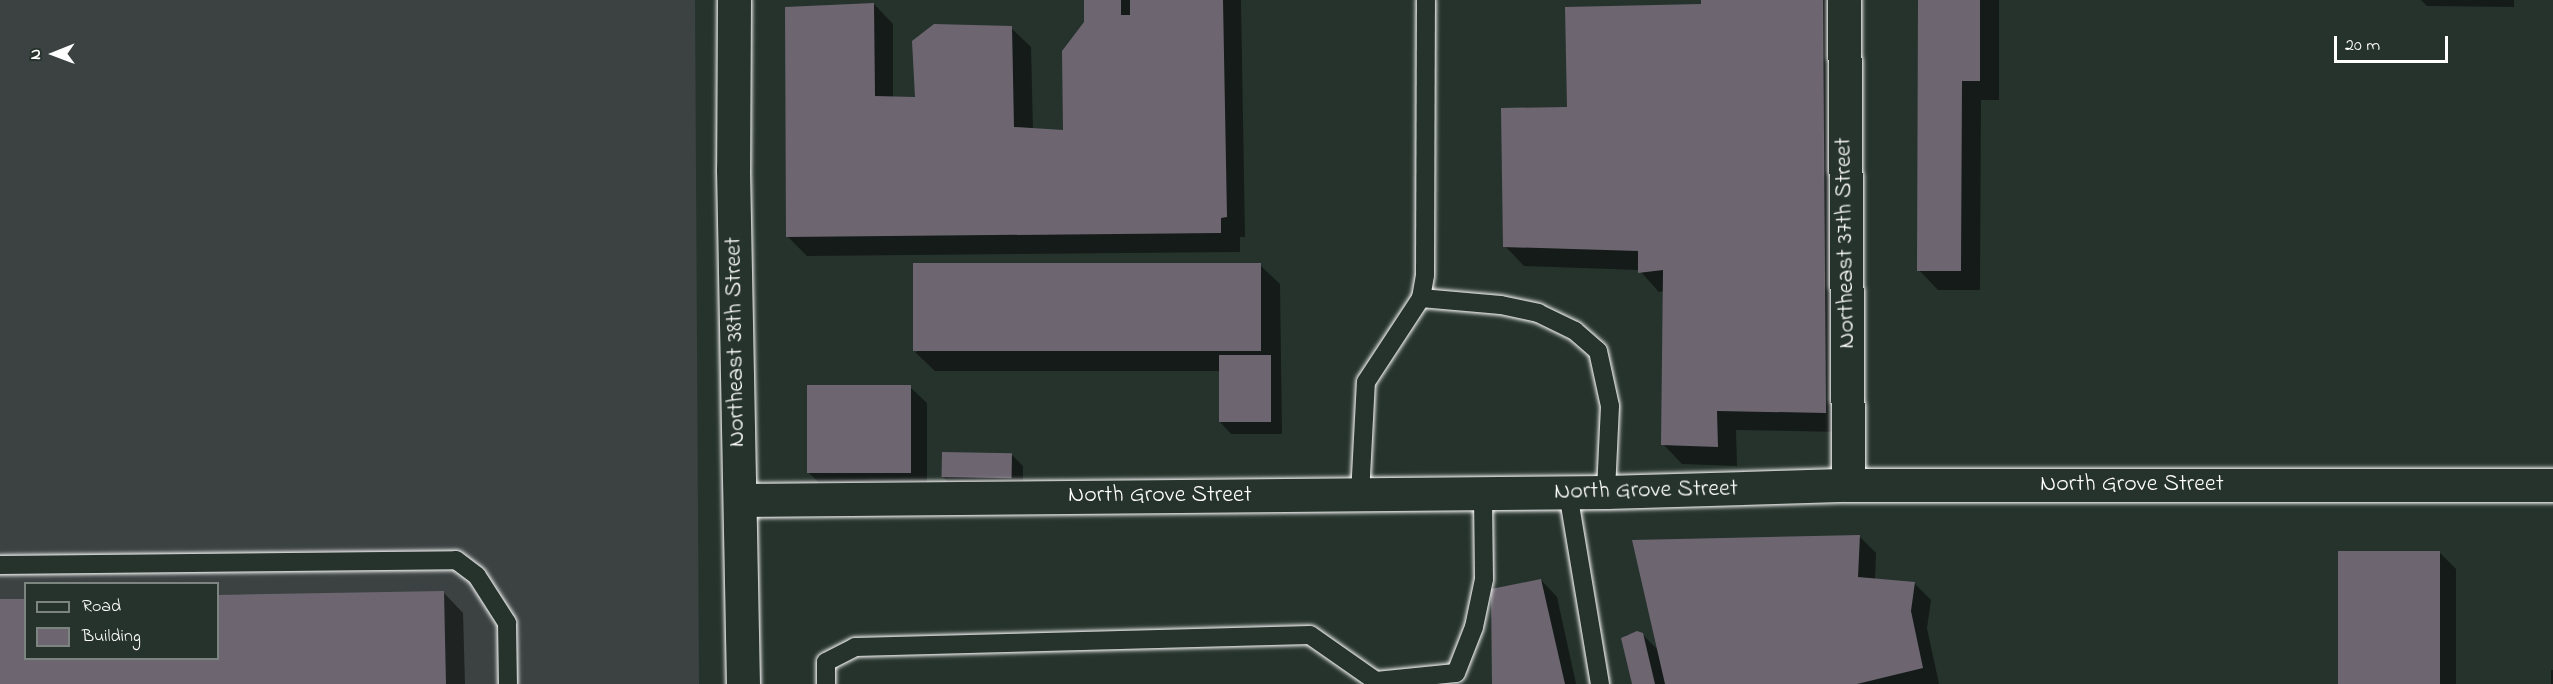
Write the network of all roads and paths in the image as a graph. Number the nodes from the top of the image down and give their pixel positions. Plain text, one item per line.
1 (734, 0) edge
2 (1426, 0) edge
3 (1844, 0) edge
4 (1421, 298) junction
5 (2553, 485) edge
6 (1848, 486) junction
7 (1568, 492) junction
8 (1606, 492) junction
9 (1483, 494) junction
10 (1360, 495) junction
11 (740, 500) junction
12 (0, 565) edge
13 (1418, 680) edge
14 (508, 684) edge
15 (743, 684) edge
16 (826, 684) edge
17 (1600, 684) edge

1 - 11 street, Northeast 38th Street
2 - 4 lane
3 - 6 street, Northeast 37th Street
4 - 8 lane
4 - 10 lane
5 - 6 street, North Grove Street
6 - 8 street, North Grove Street
7 - 8 street, North Grove Street
7 - 9 street, North Grove Street
7 - 17 lane
9 - 10 street, North Grove Street
9 - 13 lane
10 - 11 street, North Grove Street
11 - 15 street, Northeast 38th Street
12 - 14 lane
13 - 16 lane

